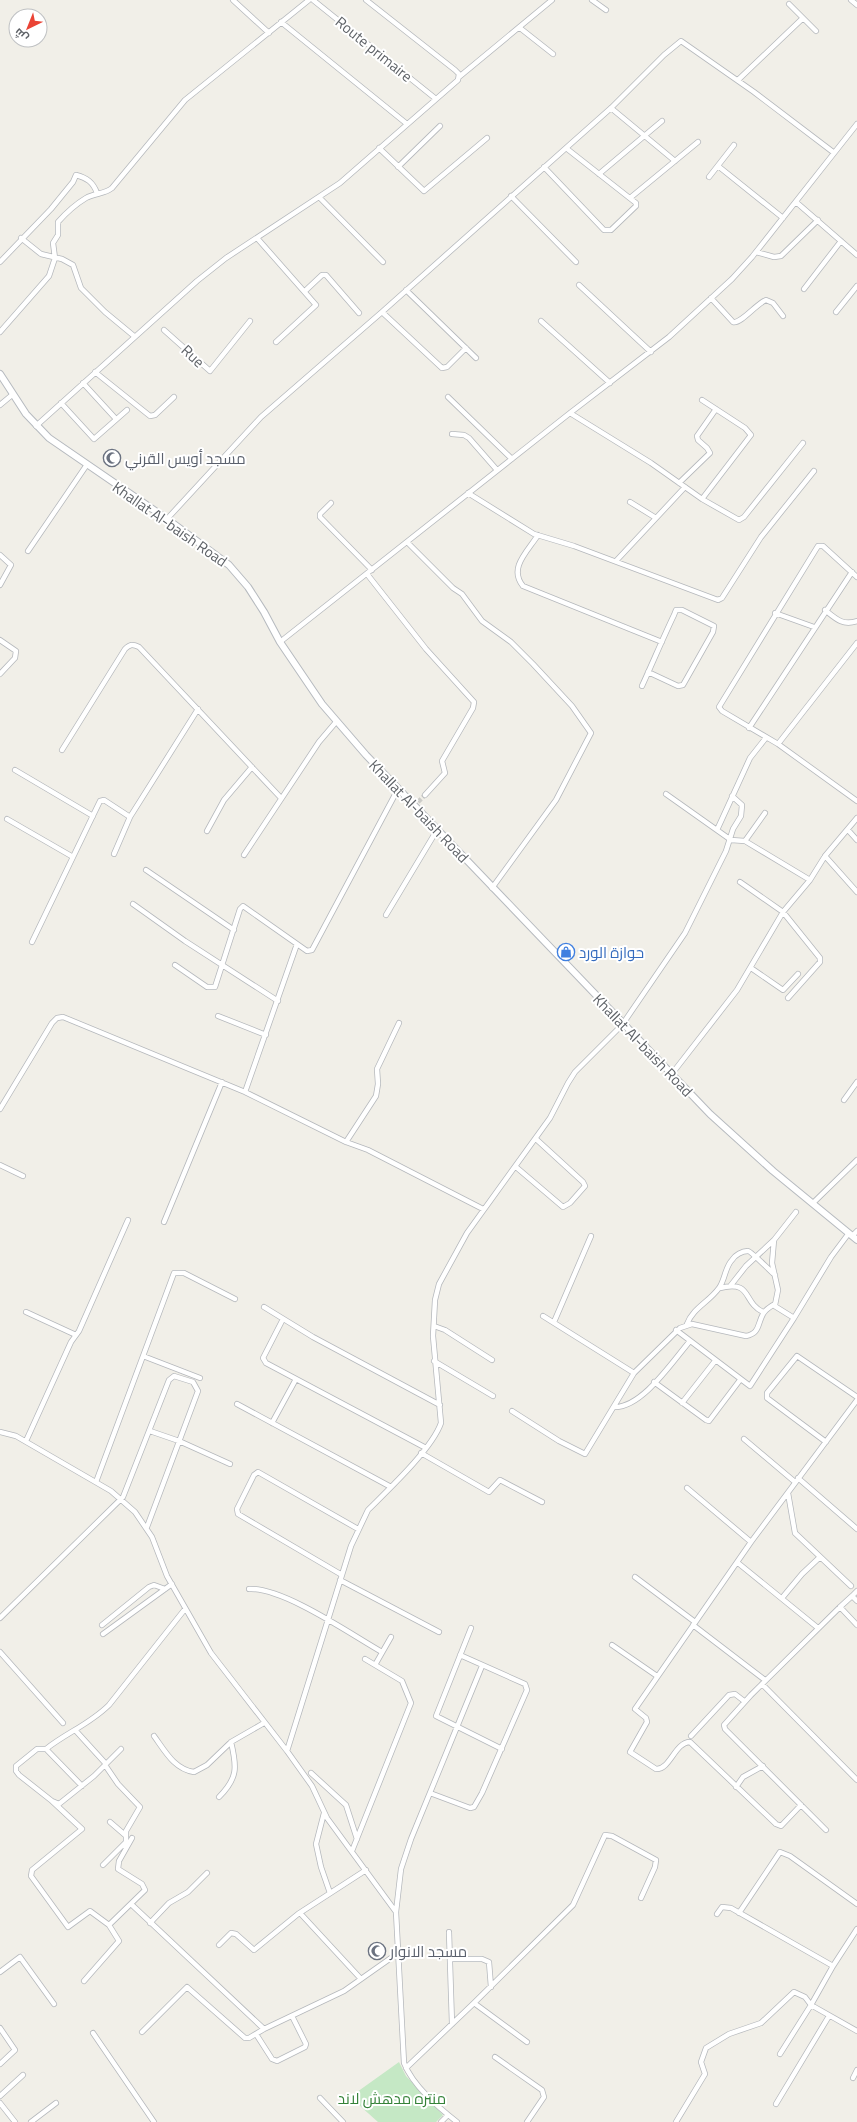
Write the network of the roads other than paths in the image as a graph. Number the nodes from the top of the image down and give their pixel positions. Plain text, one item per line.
1 (233, 0) edge
2 (309, 0) edge
3 (312, 0) edge
4 (366, 0) edge
5 (552, 0) edge
6 (592, 0) edge
7 (851, 0) edge
8 (789, 4) dead end
9 (857, 5) edge
10 (606, 10) dead end
11 (803, 18) junction
12 (281, 22) junction
13 (520, 28) junction
14 (816, 31) dead end
15 (269, 33) junction
16 (553, 54) dead end
17 (459, 77) junction
18 (738, 80) junction
19 (436, 99) junction
20 (611, 108) junction
21 (662, 121) dead end
22 (407, 124) junction
23 (857, 124) edge
24 (440, 126) dead end
25 (645, 136) junction
26 (487, 138) dead end
27 (698, 142) dead end
28 (734, 145) dead end
29 (379, 148) junction
30 (566, 148) junction
31 (833, 152) junction
32 (675, 161) junction
33 (718, 166) junction
34 (398, 167) junction
35 (544, 167) junction
36 (599, 174) junction
37 (709, 177) dead end
38 (97, 193) junction
39 (511, 196) junction
40 (319, 197) junction
41 (630, 198) junction
42 (796, 202) junction
43 (783, 218) junction
44 (818, 220) junction
45 (21, 238) junction
46 (257, 238) junction
47 (841, 241) junction
48 (756, 252) junction
49 (857, 255) edge
50 (55, 258) junction
51 (0, 262) edge
52 (383, 262) dead end
53 (576, 262) dead end
54 (579, 284) dead end
55 (857, 286) edge
56 (804, 289) dead end
57 (406, 290) junction
58 (305, 291) junction
59 (711, 298) junction
60 (382, 312) junction
61 (836, 312) dead end
62 (359, 313) dead end
63 (784, 316) dead end
64 (541, 321) dead end
65 (250, 322) dead end
66 (164, 330) dead end
67 (0, 332) edge
68 (134, 336) junction
69 (276, 342) dead end
70 (466, 348) junction
71 (651, 352) junction
72 (476, 358) dead end
73 (95, 372) junction
74 (0, 374) edge
75 (83, 383) junction
76 (610, 383) junction
77 (12, 395) junction
78 (174, 397) dead end
79 (448, 397) dead end
80 (702, 400) dead end
81 (61, 403) junction
82 (0, 405) edge
83 (716, 409) junction
84 (127, 410) dead end
85 (570, 412) junction
86 (116, 419) junction
87 (36, 426) junction
88 (452, 434) dead end
89 (803, 443) dead end
90 (512, 459) junction
91 (86, 466) junction
92 (497, 470) junction
93 (814, 471) dead end
94 (680, 483) junction
95 (685, 487) junction
96 (468, 493) junction
97 (702, 499) junction
98 (630, 502) dead end
99 (331, 503) dead end
100 (167, 518) junction
101 (656, 518) junction
102 (538, 535) junction
103 (407, 542) junction
104 (28, 551) dead end
105 (0, 554) edge
106 (616, 561) junction
107 (372, 570) junction
108 (852, 572) junction
109 (367, 574) junction
110 (857, 577) edge
111 (0, 585) edge
112 (826, 610) junction
113 (775, 613) junction
114 (857, 621) edge
115 (814, 627) junction
116 (0, 640) edge
117 (280, 642) junction
118 (662, 642) junction
119 (857, 643) edge
120 (648, 672) junction
121 (0, 674) edge
122 (642, 686) dead end
123 (198, 709) junction
124 (336, 722) junction
125 (749, 728) junction
126 (765, 739) junction
127 (778, 744) junction
128 (62, 750) dead end
129 (252, 767) junction
130 (15, 770) dead end
131 (398, 789) junction
132 (666, 794) dead end
133 (425, 795) tunnel mouth
134 (732, 796) junction
135 (281, 798) junction
136 (857, 801) edge
137 (765, 813) dead end
138 (93, 816) junction
139 (130, 816) junction
140 (857, 818) edge
141 (7, 819) dead end
142 (437, 830) junction
143 (717, 830) junction
144 (848, 830) junction
145 (207, 831) dead end
146 (731, 840) junction
147 (857, 840) edge
148 (745, 841) junction
149 (114, 854) dead end
150 (244, 854) dead end
151 (825, 856) junction
152 (72, 857) junction
153 (146, 870) dead end
154 (810, 880) junction
155 (740, 882) dead end
156 (492, 888) junction
157 (857, 892) edge
158 (133, 904) dead end
159 (783, 912) junction
160 (386, 915) dead end
161 (234, 930) junction
162 (32, 942) dead end
163 (297, 944) junction
164 (222, 964) junction
165 (175, 965) dead end
166 (751, 968) junction
167 (798, 974) dead end
168 (788, 998) dead end
169 (278, 1001) junction
170 (218, 1016) dead end
171 (399, 1023) dead end
172 (622, 1025) junction
173 (266, 1035) junction
174 (671, 1075) junction
175 (222, 1082) junction
176 (857, 1082) edge
177 (245, 1092) junction
178 (844, 1100) dead end
179 (0, 1109) edge
180 (536, 1139) junction
181 (346, 1142) junction
182 (857, 1160) edge
183 (0, 1165) edge
184 (516, 1167) junction
185 (23, 1176) dead end
186 (813, 1204) junction
187 (483, 1209) junction
188 (796, 1212) dead end
189 (128, 1220) dead end
190 (164, 1222) dead end
191 (857, 1231) edge
192 (591, 1236) dead end
193 (853, 1236) edge
194 (774, 1240) junction
195 (756, 1258) junction
196 (775, 1275) junction
197 (731, 1285) junction
198 (720, 1288) junction
199 (235, 1299) dead end
200 (775, 1305) junction
201 (264, 1307) dead end
202 (26, 1312) dead end
203 (764, 1312) junction
204 (543, 1316) dead end
205 (794, 1318) junction
206 (283, 1319) junction
207 (554, 1322) junction
208 (686, 1324) junction
209 (434, 1326) junction
210 (676, 1330) junction
211 (76, 1335) junction
212 (690, 1342) junction
213 (143, 1356) junction
214 (492, 1360) dead end
215 (434, 1361) junction
216 (716, 1361) junction
217 (634, 1373) junction
218 (200, 1378) dead end
219 (296, 1379) junction
220 (740, 1380) junction
221 (654, 1382) junction
222 (493, 1396) dead end
223 (857, 1398) edge
224 (237, 1404) dead end
225 (682, 1404) junction
226 (440, 1405) junction
227 (614, 1407) junction
228 (512, 1411) dead end
229 (272, 1423) junction
230 (150, 1431) junction
231 (0, 1432) edge
232 (744, 1440) dead end
233 (26, 1441) junction
234 (179, 1441) junction
235 (826, 1442) junction
236 (426, 1448) junction
237 (421, 1453) junction
238 (230, 1464) dead end
239 (797, 1480) junction
240 (96, 1482) junction
241 (391, 1487) junction
242 (687, 1488) dead end
243 (788, 1494) junction
244 (121, 1498) junction
245 (542, 1502) dead end
246 (147, 1527) junction
247 (358, 1529) junction
248 (857, 1529) edge
249 (751, 1542) junction
250 (820, 1557) junction
251 (738, 1563) junction
252 (341, 1577) junction
253 (635, 1577) dead end
254 (172, 1584) junction
255 (851, 1586) dead end
256 (165, 1589) junction
257 (249, 1589) dead end
258 (857, 1591) edge
259 (852, 1596) junction
260 (782, 1598) junction
261 (857, 1601) edge
262 (840, 1607) junction
263 (185, 1609) junction
264 (0, 1618) edge
265 (328, 1620) junction
266 (694, 1623) junction
267 (857, 1625) edge
268 (102, 1626) dead end
269 (470, 1628) dead end
270 (818, 1628) junction
271 (439, 1632) dead end
272 (103, 1634) dead end
273 (391, 1637) dead end
274 (612, 1645) dead end
275 (0, 1652) edge
276 (382, 1652) junction
277 (460, 1655) junction
278 (365, 1659) dead end
279 (375, 1665) junction
280 (482, 1666) junction
281 (657, 1676) junction
282 (763, 1682) junction
283 (744, 1701) junction
284 (63, 1723) dead end
285 (264, 1723) junction
286 (456, 1727) junction
287 (76, 1730) junction
288 (154, 1736) dead end
289 (691, 1736) dead end
290 (231, 1742) junction
291 (46, 1749) junction
292 (121, 1749) dead end
293 (502, 1749) junction
294 (287, 1751) junction
295 (105, 1764) junction
296 (763, 1766) junction
297 (311, 1773) dead end
298 (857, 1780) edge
299 (82, 1786) junction
300 (736, 1787) junction
301 (430, 1793) junction
302 (219, 1797) dead end
303 (52, 1801) junction
304 (801, 1805) junction
305 (324, 1813) junction
306 (110, 1822) dead end
307 (826, 1830) dead end
308 (125, 1835) junction
309 (132, 1838) dead end
310 (357, 1839) junction
311 (126, 1842) junction
312 (126, 1848) junction
313 (352, 1851) junction
314 (103, 1865) dead end
315 (366, 1870) junction
316 (207, 1873) dead end
317 (330, 1893) junction
318 (641, 1898) dead end
319 (131, 1904) junction
320 (857, 1904) edge
321 (396, 1912) junction
322 (300, 1913) junction
323 (739, 1913) junction
324 (717, 1914) dead end
325 (150, 1923) junction
326 (109, 1925) junction
327 (857, 1929) edge
328 (449, 1932) dead end
329 (219, 1944) dead end
330 (398, 1953) junction
331 (450, 1959) junction
332 (833, 1966) junction
333 (0, 1972) edge
334 (361, 1979) junction
335 (84, 1981) dead end
336 (491, 1987) junction
337 (474, 2003) junction
338 (54, 2004) dead end
339 (811, 2005) junction
340 (292, 2016) junction
341 (829, 2016) junction
342 (452, 2024) junction
343 (0, 2028) edge
344 (264, 2029) junction
345 (857, 2031) edge
346 (142, 2032) dead end
347 (93, 2033) dead end
348 (256, 2034) junction
349 (527, 2042) dead end
350 (780, 2054) dead end
351 (495, 2057) dead end
352 (0, 2064) edge
353 (406, 2068) junction
354 (857, 2070) edge
355 (24, 2075) dead end
356 (853, 2078) dead end
357 (0, 2096) edge
358 (320, 2098) dead end
359 (0, 2103) edge
360 (56, 2103) dead end
361 (776, 2104) dead end
362 (448, 2115) junction
363 (15, 2122) edge
364 (31, 2122) edge
365 (154, 2122) edge
366 (343, 2122) edge
367 (441, 2122) edge
368 (457, 2122) edge
369 (527, 2122) edge
370 (676, 2122) edge

1 - 15 street
2 - 12 street
3 - 19 street, Route primaire
4 - 17 street
5 - 13 street
6 - 10 street
7 - 9 street
8 - 11 street
11 - 14 street
11 - 18 street
12 - 15 street
12 - 22 street
13 - 16 street
13 - 17 street
15 - 38 street
17 - 19 street
18 - 20 street
18 - 31 street
19 - 22 street
20 - 25 street
20 - 30 street
21 - 25 street
22 - 29 street
23 - 31 street
24 - 34 street
25 - 32 street
25 - 36 street
26 - 34 street
27 - 32 street
28 - 33 street
29 - 34 street
29 - 40 street
30 - 35 street
30 - 36 street
31 - 42 street
32 - 41 street
33 - 37 street
33 - 43 street
35 - 39 street
35 - 41 street
36 - 41 street
38 - 45 street
38 - 50 street
39 - 53 street
39 - 57 street
40 - 46 street
40 - 52 street
42 - 43 street
42 - 44 street
43 - 48 street
44 - 47 street
44 - 48 street
45 - 50 street
45 - 51 street
46 - 58 street
46 - 68 street
47 - 49 street
47 - 56 street
48 - 59 street
50 - 67 street
50 - 68 street
54 - 71 street
55 - 61 street
57 - 60 street
57 - 70 street
58 - 62 street
58 - 69 street
59 - 63 street
59 - 71 street
60 - 70 street
60 - 100 street
64 - 76 street
65 - 66 street, Rue
68 - 73 street
70 - 72 street
71 - 76 street
73 - 75 street
73 - 78 street
74 - 77 street, Khallat Al-baish Road
75 - 81 street
75 - 86 street
76 - 85 street
77 - 82 street
77 - 87 street, Khallat Al-baish Road
79 - 90 street
80 - 83 street
81 - 86 street
81 - 87 street
83 - 94 street
83 - 97 street
84 - 86 street
85 - 90 street
85 - 94 street
87 - 91 street, Khallat Al-baish Road
88 - 92 street
89 - 97 street
90 - 92 street
91 - 100 street, Khallat Al-baish Road
91 - 104 street
92 - 96 street
93 - 106 street
94 - 95 street
95 - 97 street
95 - 101 street
96 - 102 street
96 - 103 street
98 - 101 street
99 - 107 street
100 - 117 street, Khallat Al-baish Road
101 - 106 street
102 - 106 street
102 - 118 street
103 - 107 street
103 - 156 street
105 - 111 street
107 - 109 street
108 - 110 street
108 - 112 street
108 - 113 street
109 - 117 street
109 - 133 street
112 - 114 street
112 - 115 street
113 - 115 street
113 - 125 street
115 - 125 street
116 - 121 street
117 - 124 street, Khallat Al-baish Road
118 - 120 street
118 - 120 street
119 - 127 street
120 - 122 street
123 - 128 street
123 - 129 street
123 - 139 street
124 - 131 street, Khallat Al-baish Road
124 - 135 street
125 - 126 street
126 - 127 street
126 - 134 street
127 - 136 street
129 - 135 street
129 - 145 street
130 - 138 street
131 - 142 street, Khallat Al-baish Road
131 - 163 street
132 - 143 street
134 - 143 street
134 - 146 street
135 - 150 street
137 - 148 street
138 - 139 street
138 - 152 street
139 - 149 street
140 - 144 street
141 - 152 street
142 - 156 street, Khallat Al-baish Road
142 - 160 street
143 - 146 street
144 - 147 street
144 - 151 street
146 - 148 street
146 - 172 street
148 - 154 street
151 - 154 street
151 - 157 street
152 - 162 street
153 - 161 street
154 - 159 street
155 - 159 street
156 - 172 street, Khallat Al-baish Road
158 - 164 street
159 - 166 street
159 - 168 street
161 - 163 street
161 - 164 street
163 - 169 street
164 - 165 street
164 - 169 street
166 - 167 street
166 - 174 street
169 - 173 street
170 - 173 street
171 - 181 street
172 - 174 street, Khallat Al-baish Road
172 - 180 street
173 - 177 street
174 - 186 street, Khallat Al-baish Road
175 - 177 street
175 - 179 street
175 - 190 street
176 - 178 street
177 - 181 street
180 - 184 street
180 - 184 street
181 - 187 street
182 - 186 street
183 - 185 street
184 - 187 street
186 - 193 street, Khallat Al-baish Road
187 - 209 street
188 - 194 street
189 - 211 street
191 - 193 street
192 - 207 street
193 - 205 street
194 - 195 street
194 - 196 street
195 - 196 street
195 - 197 street
195 - 198 street
196 - 200 street
197 - 198 street
197 - 203 street
198 - 208 street
199 - 213 street
200 - 203 street
200 - 205 street
201 - 206 street
202 - 211 street
203 - 208 street
204 - 207 street
205 - 220 street
206 - 219 street
206 - 226 street
207 - 217 street
208 - 210 street
209 - 214 street
209 - 215 street
210 - 212 street
210 - 217 street
211 - 233 street
212 - 216 street
212 - 221 street
213 - 218 street
213 - 240 street
215 - 222 street
215 - 226 street
216 - 220 street
216 - 225 street
217 - 227 street
219 - 229 street
219 - 236 street
220 - 225 street
221 - 225 street
221 - 227 street
223 - 235 street
223 - 235 street
224 - 229 street
226 - 236 street
227 - 228 street
229 - 241 street
230 - 234 street
230 - 234 street
230 - 244 street
231 - 233 street
232 - 239 street
233 - 240 street
234 - 238 street
234 - 246 street
235 - 239 street
236 - 237 street
237 - 241 street
237 - 245 street
239 - 243 street
239 - 248 street
240 - 244 street
241 - 247 street
242 - 249 street
243 - 249 street
243 - 250 street
244 - 246 street
244 - 264 street
246 - 254 street
247 - 252 street
247 - 252 street
249 - 251 street
250 - 255 street
250 - 260 street
251 - 260 street
251 - 266 street
252 - 265 street
252 - 271 street
253 - 266 street
254 - 256 street
254 - 263 street
256 - 268 street
256 - 272 street
257 - 265 street
258 - 259 street
259 - 261 street
259 - 262 street
260 - 270 street
262 - 267 street
262 - 270 street
263 - 285 street
263 - 287 street
265 - 276 street
265 - 294 street
266 - 281 street
266 - 282 street
269 - 277 street
270 - 282 street
273 - 276 street
274 - 281 street
275 - 284 street
276 - 279 street
277 - 280 street
277 - 286 street
278 - 279 street
279 - 310 street
280 - 286 street
280 - 293 street
281 - 300 street
282 - 283 street
282 - 298 street
283 - 289 street
283 - 296 street
285 - 290 street
285 - 294 street
286 - 293 street
286 - 301 street
287 - 291 street
287 - 295 street
288 - 290 street
290 - 302 street
291 - 299 street
291 - 303 street
292 - 295 street
293 - 301 street
294 - 305 street
295 - 299 street
295 - 308 street
296 - 300 street
296 - 304 street
297 - 310 street
299 - 303 street
300 - 304 street
301 - 321 street
303 - 326 street
304 - 307 street
305 - 313 street
305 - 317 street
306 - 308 street
308 - 311 street
309 - 312 street
310 - 313 street
311 - 312 street
311 - 314 street
312 - 319 street
313 - 315 street
315 - 317 street
315 - 321 street
316 - 325 street
317 - 322 street
318 - 336 street
319 - 325 street
319 - 326 street
320 - 323 street
321 - 330 street
322 - 329 street
322 - 334 street
323 - 324 street
323 - 332 street
325 - 344 street
326 - 335 street
327 - 332 street
328 - 331 street
330 - 334 street
330 - 353 street
331 - 336 street
331 - 342 street
332 - 339 street
333 - 338 street
334 - 340 street
336 - 337 street
337 - 342 street
337 - 349 street
339 - 341 street
339 - 350 street
339 - 370 street
340 - 344 street
340 - 348 street
341 - 345 street
341 - 361 street
342 - 353 street
343 - 352 street
344 - 348 street
346 - 348 street
347 - 365 street
351 - 369 street
353 - 362 street
354 - 356 street
355 - 357 street
358 - 366 street
359 - 363 street
360 - 364 street
362 - 367 street
362 - 368 street

